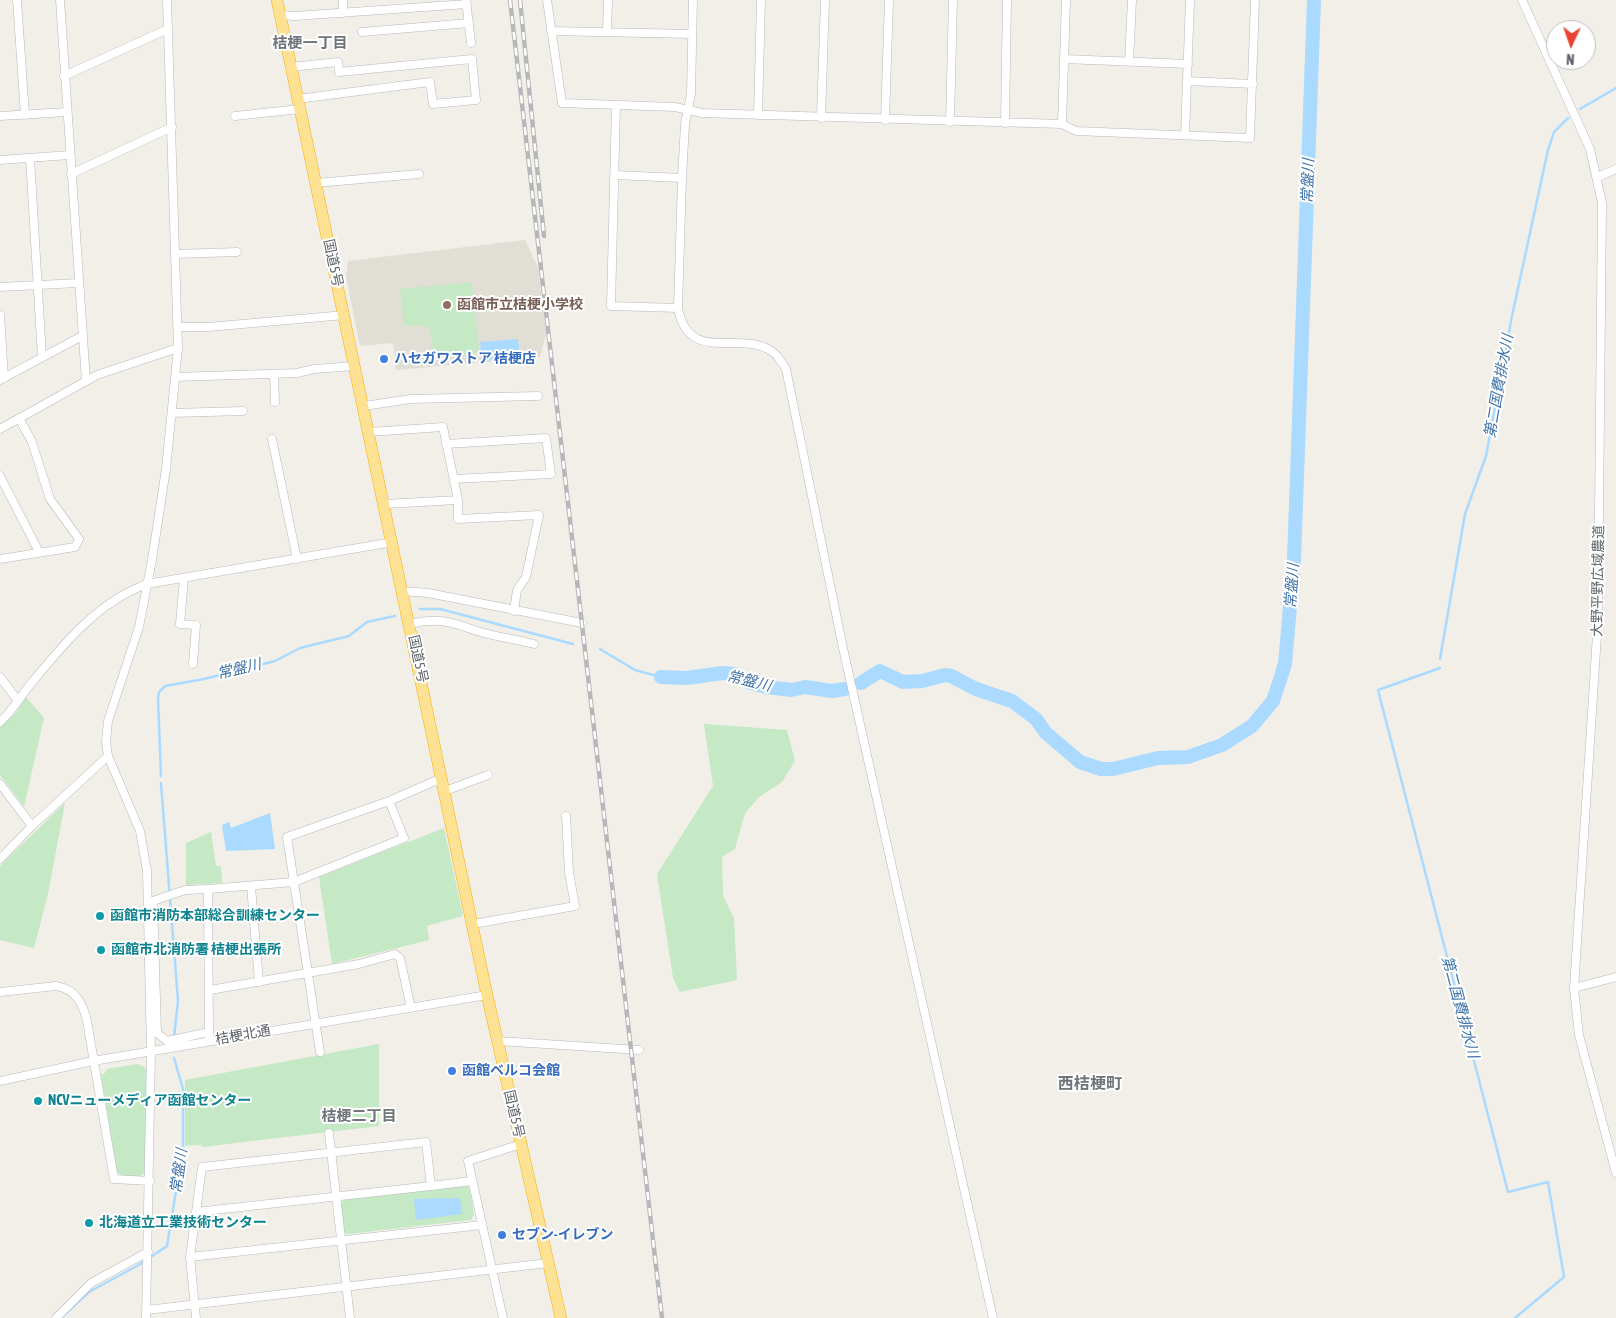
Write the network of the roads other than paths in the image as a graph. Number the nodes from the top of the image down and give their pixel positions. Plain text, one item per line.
1 (17, 0) edge
2 (60, 0) edge
3 (167, 0) edge
4 (278, 0) edge
5 (343, 0) edge
6 (547, 0) edge
7 (608, 0) edge
8 (693, 0) edge
9 (761, 0) edge
10 (825, 0) edge
11 (889, 0) edge
12 (954, 0) edge
13 (1007, 0) edge
14 (1066, 0) edge
15 (1132, 0) edge
16 (1190, 0) edge
17 (1255, 0) edge
18 (1522, 0) edge
19 (466, 2) edge
20 (343, 13) junction
21 (281, 15) junction
22 (469, 23) junction
23 (168, 29) junction
24 (552, 30) junction
25 (362, 32) dead end
26 (607, 32) junction
27 (692, 34) junction
28 (471, 43) dead end
29 (1064, 59) junction
30 (1129, 62) junction
31 (1188, 64) junction
32 (291, 67) junction
33 (64, 76) junction
34 (1187, 81) junction
35 (1253, 84) junction
36 (299, 104) junction
37 (616, 105) junction
38 (689, 111) junction
39 (67, 112) junction
40 (25, 115) junction
41 (758, 115) junction
42 (0, 116) edge
43 (235, 116) dead end
44 (821, 118) junction
45 (885, 120) junction
46 (950, 122) junction
47 (1005, 123) junction
48 (1062, 124) junction
49 (172, 128) junction
50 (1185, 135) junction
51 (70, 155) junction
52 (30, 158) junction
53 (0, 160) edge
54 (1616, 169) edge
55 (71, 174) junction
56 (419, 174) dead end
57 (615, 175) junction
58 (1598, 177) junction
59 (682, 178) junction
60 (316, 182) junction
61 (237, 252) dead end
62 (176, 254) junction
63 (78, 282) junction
64 (37, 284) junction
65 (0, 287) edge
66 (678, 308) junction
67 (0, 315) edge
68 (345, 315) junction
69 (178, 327) junction
70 (82, 336) junction
71 (178, 348) junction
72 (42, 357) junction
73 (355, 366) junction
74 (274, 374) junction
75 (175, 377) junction
76 (2, 379) edge
77 (86, 381) junction
78 (538, 396) dead end
79 (275, 402) dead end
80 (364, 406) junction
81 (243, 411) dead end
82 (172, 413) junction
83 (19, 418) junction
84 (0, 429) edge
85 (370, 432) junction
86 (272, 440) dead end
87 (446, 444) junction
88 (0, 476) edge
89 (454, 479) junction
90 (458, 500) junction
91 (385, 504) junction
92 (393, 542) junction
93 (39, 552) junction
94 (0, 559) edge
95 (296, 559) junction
96 (184, 578) junction
97 (147, 584) junction
98 (403, 591) junction
99 (514, 611) junction
100 (582, 623) dead end
101 (410, 624) junction
102 (534, 644) dead end
103 (193, 664) dead end
104 (0, 677) edge
105 (18, 701) junction
106 (1, 719) edge
107 (108, 756) junction
108 (488, 775) dead end
109 (442, 778) junction
110 (0, 784) edge
111 (445, 791) junction
112 (389, 801) junction
113 (566, 816) dead end
114 (32, 826) junction
115 (0, 859) edge
116 (294, 882) junction
117 (251, 886) junction
118 (208, 889) junction
119 (150, 902) junction
120 (473, 924) junction
121 (308, 974) junction
122 (1616, 977) edge
123 (259, 982) junction
124 (1574, 988) junction
125 (210, 990) junction
126 (0, 992) edge
127 (487, 995) junction
128 (411, 1008) junction
129 (316, 1023) junction
130 (205, 1033) dead end
131 (210, 1041) junction
132 (498, 1041) junction
133 (151, 1050) junction
134 (639, 1050) dead end
135 (320, 1052) dead end
136 (93, 1061) junction
137 (0, 1081) edge
138 (329, 1134) dead end
139 (521, 1144) junction
140 (331, 1153) junction
141 (1616, 1173) edge
142 (150, 1181) junction
143 (472, 1181) junction
144 (431, 1186) junction
145 (336, 1196) junction
146 (196, 1212) junction
147 (482, 1224) junction
148 (341, 1240) junction
149 (190, 1257) junction
150 (148, 1258) junction
151 (548, 1263) junction
152 (493, 1270) junction
153 (346, 1287) junction
154 (195, 1304) junction
155 (147, 1314) edge
156 (56, 1318) edge
157 (196, 1318) edge
158 (350, 1318) edge
159 (503, 1318) edge
160 (561, 1318) edge
161 (993, 1318) edge

1 - 40 street
2 - 33 street
3 - 23 street
4 - 21 highway, 国道5号
5 - 20 street
6 - 24 street
7 - 26 street
8 - 27 street
9 - 41 street
10 - 44 street
11 - 45 street
12 - 46 street
13 - 47 street
14 - 29 street
15 - 30 street
16 - 31 street
17 - 35 street
18 - 58 street, 大野平野広域農道
19 - 20 street
19 - 22 street
20 - 21 street
21 - 32 highway, 国道5号
22 - 25 street
22 - 28 street
23 - 33 street
23 - 49 street
24 - 26 street
24 - 37 street
26 - 27 street
27 - 38 street
29 - 30 street
29 - 48 street
30 - 31 street
31 - 34 street
32 - 36 highway, 国道5号
32 - 36 street
33 - 39 street
34 - 35 street
34 - 50 street
35 - 50 street
36 - 43 street
36 - 60 highway, 国道5号
37 - 38 street
37 - 57 street
38 - 41 street
38 - 59 street
39 - 40 street
39 - 51 street
40 - 42 street
41 - 44 street
44 - 45 street
45 - 46 street
46 - 47 street
47 - 48 street
48 - 50 street
49 - 55 street
49 - 62 street
51 - 52 street
51 - 55 street
52 - 53 street
52 - 64 street
54 - 58 street
55 - 63 street
56 - 60 street
57 - 59 street
57 - 66 street
58 - 124 street, 大野平野広域農道
59 - 66 street
60 - 68 highway, 国道5号
61 - 62 street
62 - 69 street
63 - 64 street
63 - 70 street
64 - 65 street
64 - 72 street
66 - 161 street
67 - 76 street
68 - 69 street
68 - 73 highway, 国道5号
69 - 71 street
70 - 72 street
70 - 77 street
71 - 75 street
71 - 77 street
72 - 76 street
73 - 74 street
73 - 80 highway, 国道5号
74 - 75 street
74 - 79 street
75 - 82 street
77 - 83 street
78 - 80 street
80 - 85 highway, 国道5号
81 - 82 street
82 - 97 street
83 - 84 street
83 - 93 street
85 - 87 street
85 - 91 highway, 国道5号
86 - 95 street
87 - 89 street
87 - 89 street
88 - 93 street
89 - 90 street
90 - 91 street
90 - 99 street
91 - 92 highway, 国道5号
92 - 95 street
92 - 98 highway, 国道5号
93 - 94 street
95 - 96 street
96 - 97 street
96 - 103 street
97 - 105 street
97 - 107 street
98 - 99 street
98 - 101 highway, 国道5号
99 - 100 street
101 - 102 street
101 - 109 highway, 国道5号
104 - 105 street
105 - 106 street
107 - 114 street
107 - 119 street
108 - 111 street
109 - 111 highway, 国道5号
109 - 112 street
110 - 114 street
111 - 120 highway, 国道5号
112 - 116 street
112 - 116 street
113 - 120 street
114 - 115 street
116 - 117 street
116 - 121 street
117 - 118 street
117 - 123 street
118 - 119 street
118 - 125 street
119 - 130 street
119 - 133 street
120 - 127 highway, 国道5号
121 - 123 street
121 - 128 street
121 - 129 street
122 - 124 street
123 - 125 street
124 - 141 street, 大野平野広域農道
125 - 131 street
126 - 136 street
127 - 128 street, 桔梗北通
127 - 132 highway, 国道5号
128 - 129 street, 桔梗北通
129 - 131 street, 桔梗北通
129 - 135 street
131 - 133 street, 桔梗北通
132 - 134 street
132 - 139 highway, 国道5号
133 - 136 street, 桔梗北通
133 - 142 street
136 - 137 street, 桔梗北通
136 - 142 street
138 - 140 street
139 - 143 street
139 - 151 highway, 国道5号
140 - 144 street
140 - 145 street
140 - 146 street
142 - 150 street
143 - 144 street
143 - 147 street
144 - 145 street
145 - 146 street
145 - 148 street
146 - 149 street
147 - 148 street
147 - 152 street
148 - 149 street
148 - 153 street
149 - 154 street
150 - 155 street
150 - 156 street
151 - 152 street
151 - 160 highway, 国道5号
152 - 153 street
152 - 159 street
153 - 154 street
153 - 158 street
154 - 155 street
154 - 157 street

